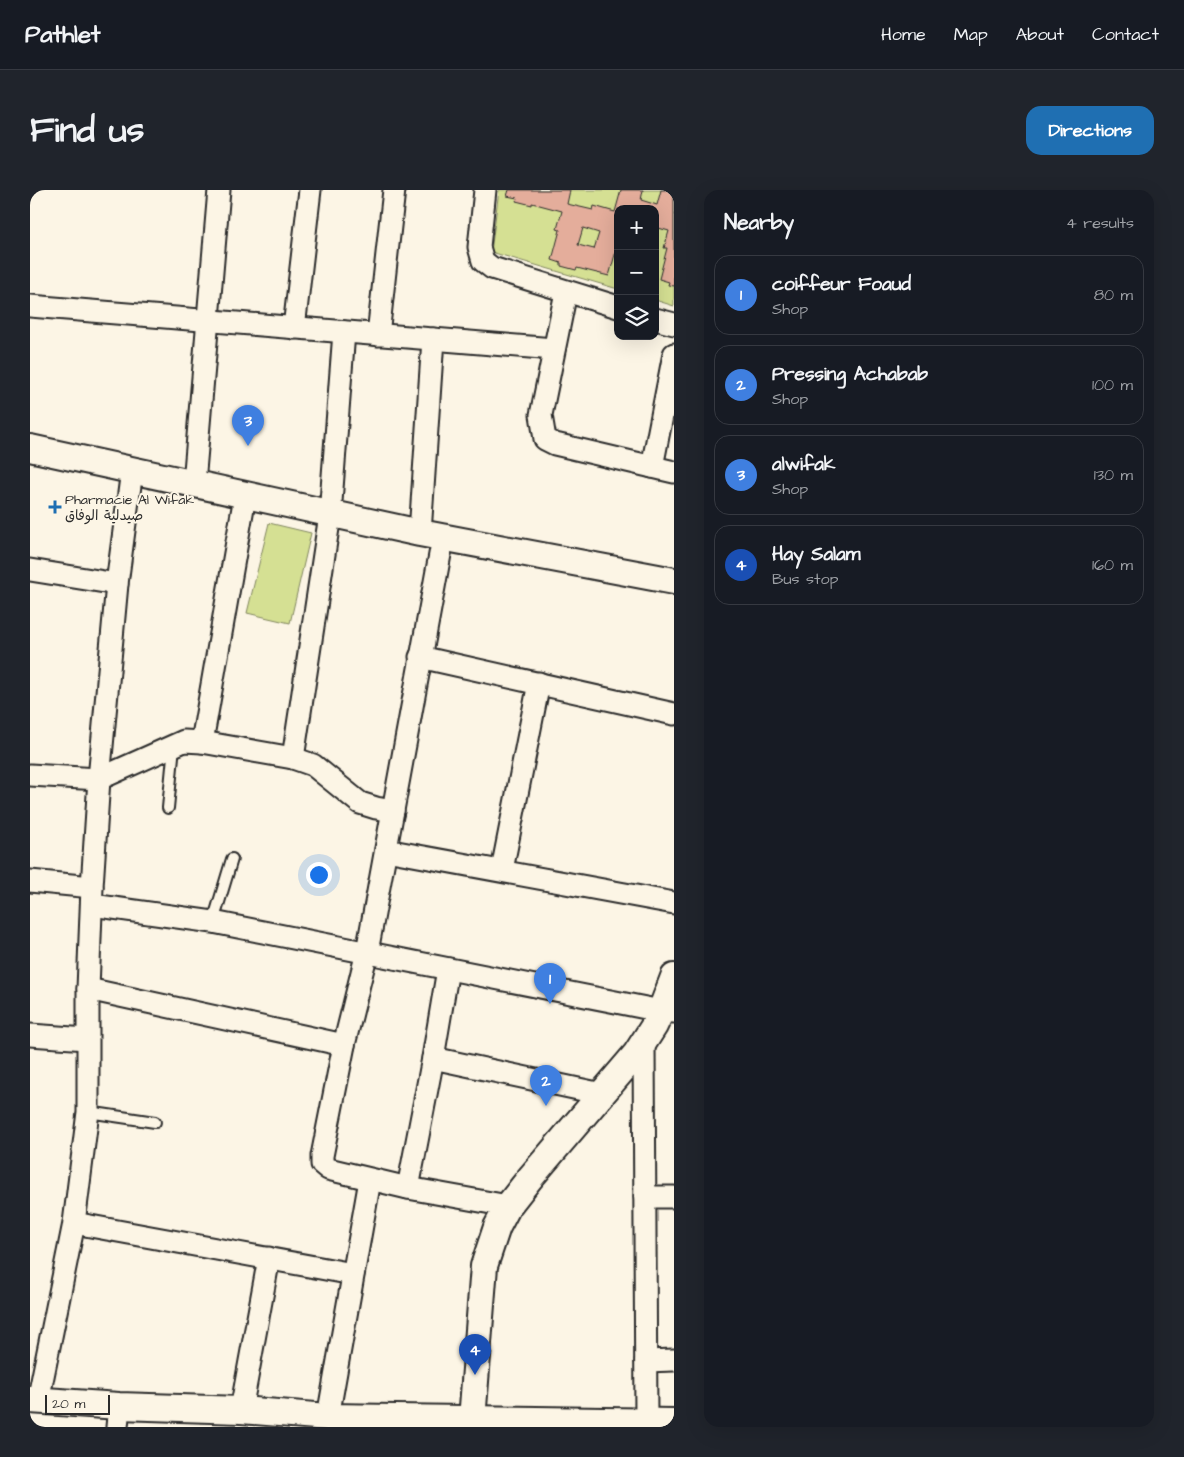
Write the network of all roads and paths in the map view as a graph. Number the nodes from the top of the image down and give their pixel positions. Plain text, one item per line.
1 (219, 190) edge
2 (310, 190) edge
3 (394, 190) edge
4 (485, 190) edge
5 (566, 292) junction
6 (30, 306) edge
7 (614, 306) edge
8 (659, 319) edge
9 (208, 321) junction
10 (674, 324) edge
11 (294, 328) junction
12 (344, 332) junction
13 (378, 334) junction
14 (433, 339) junction
15 (554, 349) junction
16 (674, 354) edge
17 (30, 448) edge
18 (652, 467) junction
19 (132, 470) junction
20 (674, 472) edge
21 (194, 483) junction
22 (246, 496) junction
23 (330, 515) junction
24 (431, 536) junction
25 (30, 570) edge
26 (674, 581) edge
27 (117, 584) junction
28 (420, 657) junction
29 (539, 684) junction
30 (674, 714) edge
31 (202, 742) junction
32 (174, 745) junction
33 (294, 758) junction
34 (30, 775) edge
35 (99, 779) junction
36 (168, 808) dead end
37 (393, 811) junction
38 (386, 850) junction
39 (232, 859) dead end
40 (502, 870) junction
41 (30, 881) edge
42 (92, 896) junction
43 (674, 903) edge
44 (213, 922) junction
45 (367, 952) junction
46 (448, 969) junction
47 (674, 977) edge
48 (88, 989) junction
49 (668, 1012) edge
50 (30, 1035) edge
51 (87, 1039) junction
52 (644, 1042) junction
53 (344, 1045) junction
54 (433, 1058) junction
55 (602, 1094) junction
56 (88, 1112) junction
57 (155, 1122) dead end
58 (370, 1180) junction
59 (408, 1188) junction
60 (645, 1197) junction
61 (674, 1197) edge
62 (508, 1206) junction
63 (74, 1223) junction
64 (269, 1258) junction
65 (353, 1274) junction
66 (646, 1360) junction
67 (674, 1360) edge
68 (34, 1400) edge
69 (241, 1410) junction
70 (118, 1416) edge
71 (316, 1420) edge
72 (646, 1421) junction
73 (674, 1422) edge
74 (472, 1423) edge
75 (566, 1423) edge

1 - 9 street
2 - 11 street
3 - 13 street
4 - 5 street
5 - 7 street
5 - 15 street
6 - 9 street
8 - 10 street
9 - 11 street
9 - 21 street
11 - 12 street
12 - 13 street
12 - 23 street
13 - 14 street
14 - 15 street
14 - 24 street
15 - 18 street
16 - 18 street
17 - 19 street
18 - 20 street
19 - 21 street
19 - 27 street
21 - 22 street
22 - 23 street
22 - 31 street
23 - 24 street
23 - 33 street
24 - 26 street
24 - 28 street
25 - 27 street
27 - 35 street
28 - 29 street
28 - 37 street
29 - 30 street
29 - 40 street
31 - 32 street
31 - 33 street
32 - 35 street
32 - 36 lane
33 - 37 street
34 - 35 street
35 - 42 street
37 - 38 street
38 - 40 street
38 - 45 street
39 - 44 lane
40 - 43 street
41 - 42 street
42 - 44 street
42 - 48 street
44 - 45 street
45 - 46 street
45 - 53 street
46 - 49 street
46 - 54 street
47 - 49 street
48 - 51 street
48 - 53 street
49 - 52 street
50 - 51 street
51 - 56 street
52 - 55 street
52 - 60 street
53 - 58 street
54 - 55 street
54 - 59 street
55 - 62 street
56 - 57 lane
56 - 63 street
58 - 59 street
58 - 65 street
59 - 62 street
60 - 61 street
60 - 66 street
62 - 74 street
63 - 64 street
63 - 68 street
64 - 65 street
64 - 69 street
65 - 71 street
66 - 67 street
66 - 72 street
68 - 70 street
69 - 70 street
69 - 71 street
71 - 74 street
72 - 73 street
72 - 75 street
74 - 75 street

